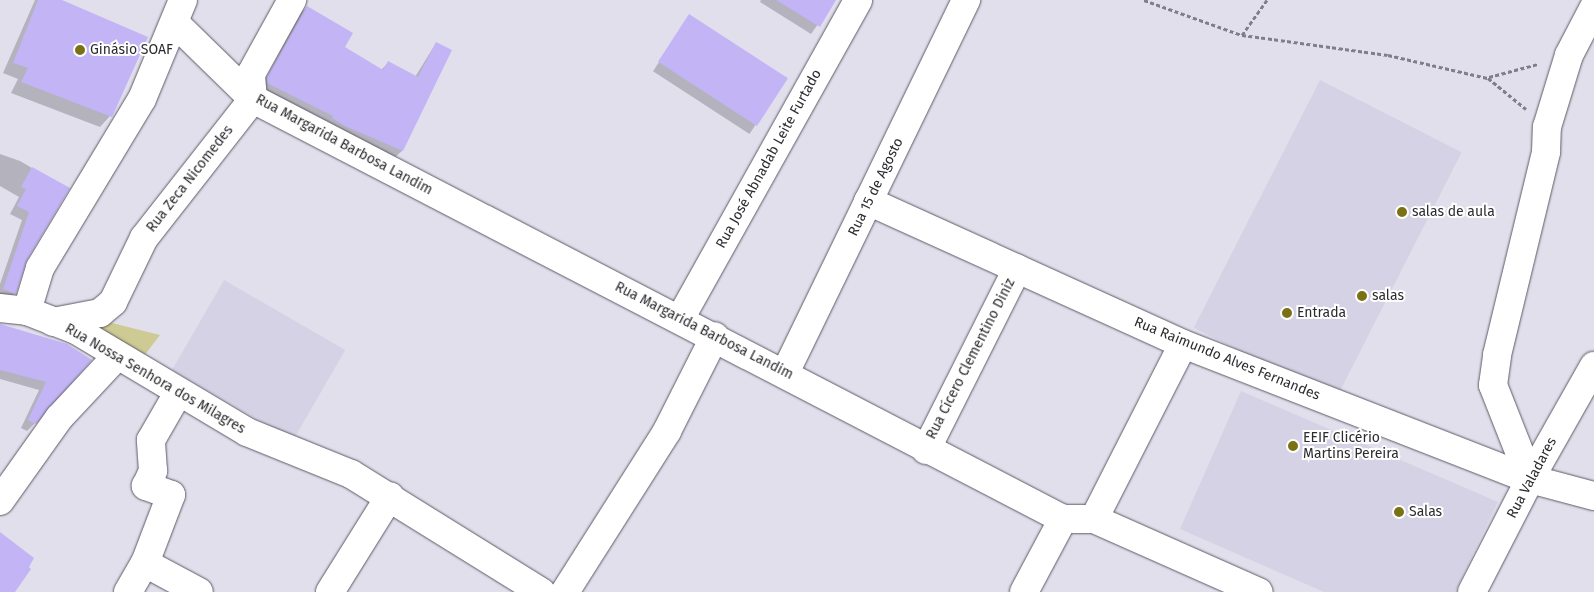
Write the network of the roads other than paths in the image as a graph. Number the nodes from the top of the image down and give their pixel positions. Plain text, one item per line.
1 (292, 0) edge
2 (858, 0) edge
3 (966, 0) edge
4 (1594, 7) edge
5 (179, 11) edge
6 (253, 98) junction
7 (868, 201) junction
8 (1017, 269) junction
9 (13, 309) edge
10 (680, 319) junction
11 (53, 322) junction
12 (714, 336) junction
13 (1183, 344) junction
14 (117, 356) junction
15 (1594, 366) edge
16 (785, 373) junction
17 (178, 393) junction
18 (926, 450) junction
19 (1530, 479) junction
20 (390, 496) junction
21 (1594, 496) edge
22 (0, 500) edge
23 (1063, 519) junction
24 (1094, 519) junction
25 (145, 563) junction
26 (128, 592) edge
27 (199, 592) edge
28 (330, 592) edge
29 (540, 592) edge
30 (566, 592) edge
31 (1024, 592) edge
32 (1259, 592) edge
33 (1472, 592) edge

1 - 6 street
2 - 10 street, Rua José Abnadab Leite Furtado
3 - 7 street, Rua 15 de Agosto
4 - 19 street
5 - 6 street, Rua Margarida Barbosa Landim
5 - 9 street
6 - 10 street, Rua Margarida Barbosa Landim
6 - 11 street, Rua Zeca Nicomedes
7 - 8 street, Rua Raimundo Alves Fernandes
7 - 16 street, Rua 15 de Agosto
8 - 13 street, Rua Raimundo Alves Fernandes
8 - 18 street, Rua Cícero Clementino Diniz
9 - 11 street, Rua Nossa Senhora dos Milagres
10 - 12 street, Rua Margarida Barbosa Landim
11 - 14 street, Rua Nossa Senhora dos Milagres
12 - 16 street, Rua Margarida Barbosa Landim
12 - 30 street
13 - 19 street, Rua Raimundo Alves Fernandes
13 - 24 street
14 - 17 street, Rua Nossa Senhora dos Milagres
14 - 22 street
15 - 19 street, Rua Valadares
16 - 18 street, Rua Margarida Barbosa Landim
17 - 20 street, Rua Nossa Senhora dos Milagres
17 - 25 street
18 - 23 street, Rua Margarida Barbosa Landim
19 - 21 street, Rua Raimundo Alves Fernandes
19 - 33 street, Rua Valadares
20 - 28 street
20 - 29 street, Rua Nossa Senhora dos Milagres
23 - 24 street, Rua Margarida Barbosa Landim
23 - 31 street
24 - 32 street, Rua Margarida Barbosa Landim
25 - 26 street
25 - 27 street

